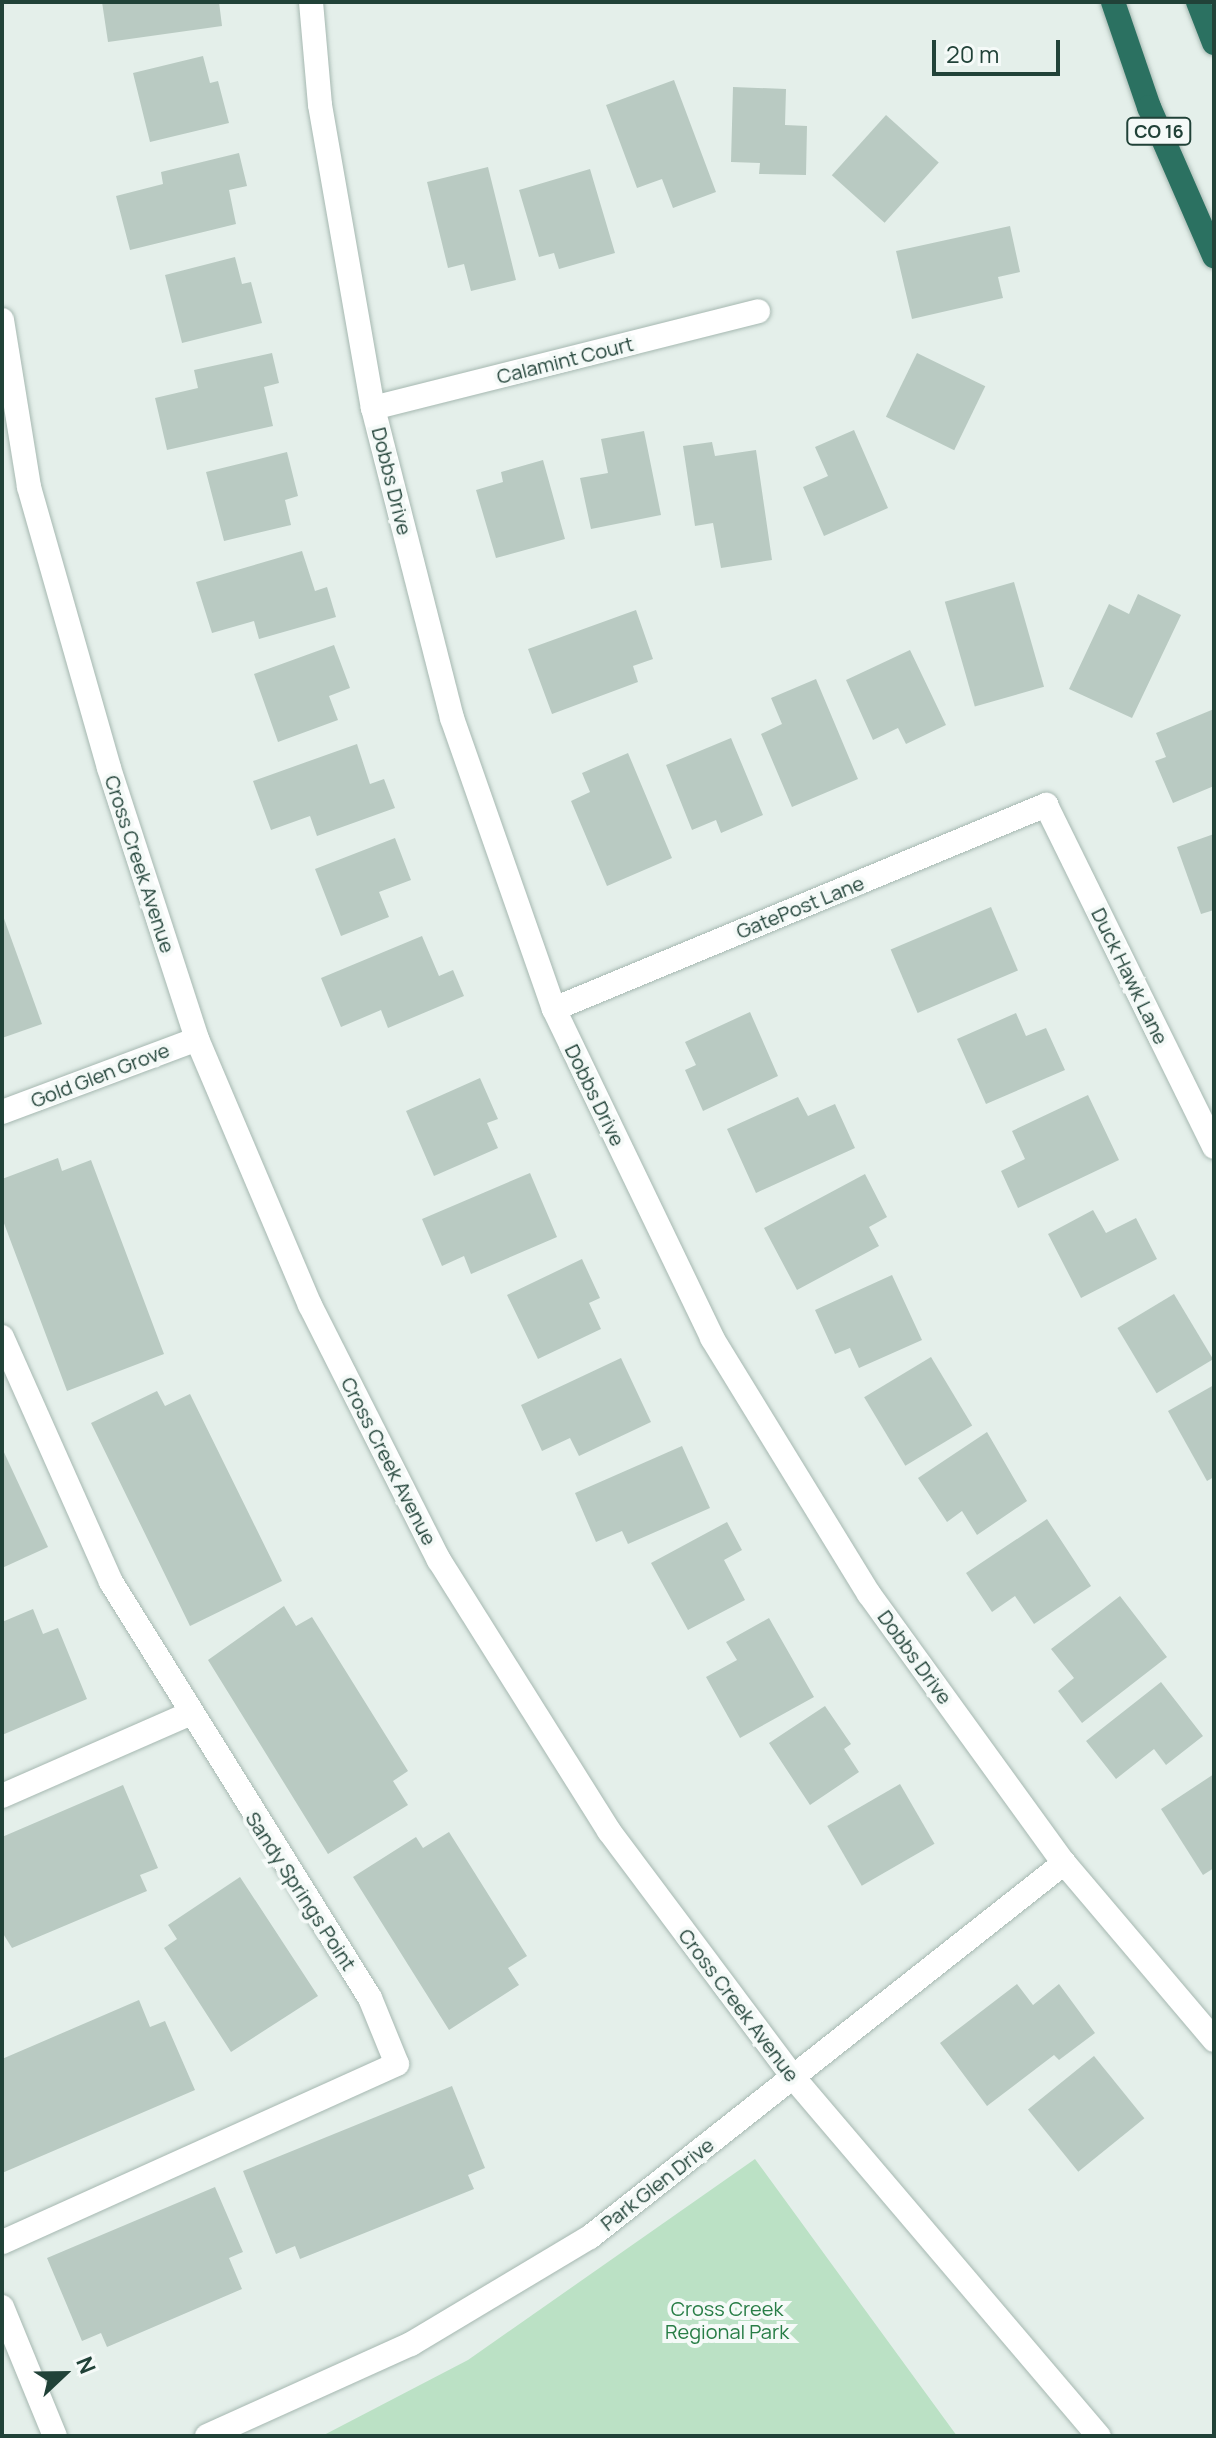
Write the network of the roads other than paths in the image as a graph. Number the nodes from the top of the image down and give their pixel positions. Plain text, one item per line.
1 (311, 2) edge
2 (1113, 2) edge
3 (1198, 2) edge
4 (1214, 43) edge
5 (1214, 256) edge
6 (758, 311) dead end
7 (2, 320) edge
8 (373, 408) junction
9 (1046, 805) joint
10 (554, 1009) junction
11 (197, 1039) junction
12 (2, 1112) edge
13 (1214, 1147) edge
14 (2, 1337) edge
15 (189, 1714) junction
16 (2, 1796) edge
17 (1064, 1863) junction
18 (1214, 2040) edge
19 (793, 2077) junction
20 (2, 2242) edge
21 (2, 2307) edge
22 (55, 2436) edge
23 (207, 2436) edge
24 (1099, 2436) edge

1 - 8 street, Dobbs Drive
2 - 5 highway, CO 16
3 - 4 highway
6 - 8 street, Calamint Court
7 - 11 street, Cross Creek Avenue
8 - 10 street, Dobbs Drive
9 - 10 street, GatePost Lane
9 - 13 street, Duck Hawk Lane
10 - 17 street, Dobbs Drive
11 - 12 street, Gold Glen Grove
11 - 19 street, Cross Creek Avenue
14 - 15 street, Sandy Springs Point
15 - 16 street
15 - 20 street, Sandy Springs Point
17 - 18 street, Dobbs Drive
17 - 19 street, Park Glen Drive
19 - 23 street, Park Glen Drive
19 - 24 street, Cross Creek Avenue
21 - 22 street

